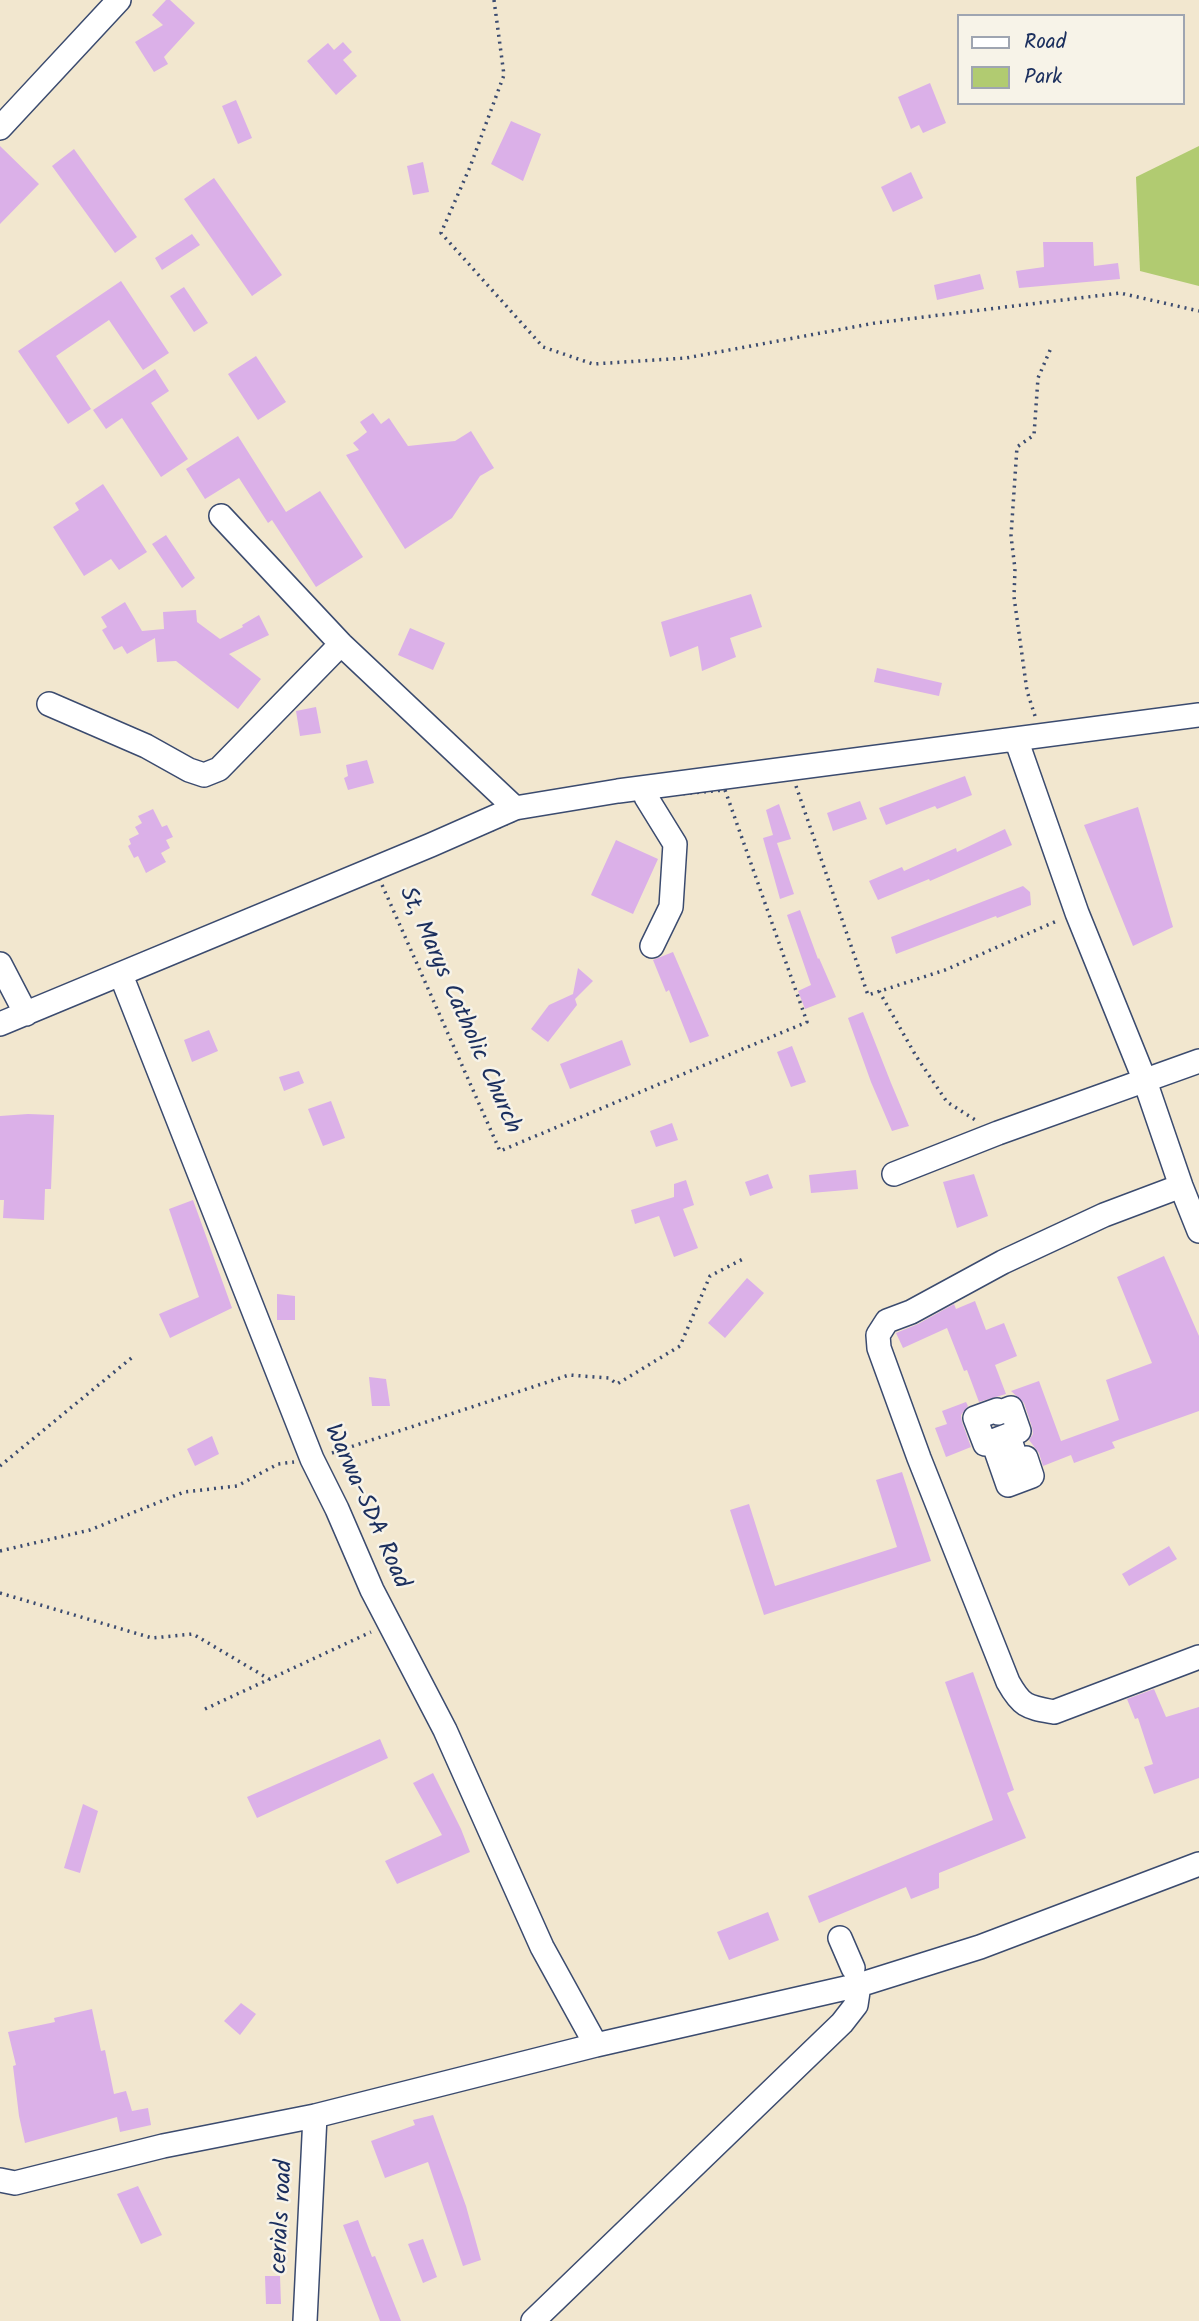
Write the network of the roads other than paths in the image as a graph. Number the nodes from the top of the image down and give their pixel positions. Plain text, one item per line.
1 (119, 0) edge
2 (0, 128) edge
3 (221, 516) dead end
4 (341, 644) junction
5 (49, 704) dead end
6 (1199, 715) edge
7 (1016, 739) junction
8 (646, 797) road end
9 (514, 808) junction
10 (652, 947) dead end
11 (0, 964) edge
12 (121, 975) junction
13 (26, 1014) junction
14 (0, 1024) edge
15 (1199, 1061) edge
16 (1144, 1081) junction
17 (894, 1174) dead end
18 (1181, 1186) junction
19 (1199, 1231) edge
20 (1199, 1657) edge
21 (1199, 1864) edge
22 (840, 1938) dead end
23 (856, 1976) junction
24 (596, 2045) junction
25 (315, 2116) junction
26 (0, 2180) edge
27 (305, 2321) edge
28 (533, 2321) edge

1 - 2 street
3 - 4 street
4 - 5 street
4 - 9 street
6 - 7 street
7 - 9 street
7 - 16 street
8 - 10 street
9 - 12 street
11 - 13 street
12 - 13 street
12 - 24 street, Warwa-SDA Road
13 - 14 street
15 - 16 street
16 - 17 street
16 - 18 street
18 - 19 street
18 - 20 street
21 - 23 street
22 - 23 street
23 - 24 street
23 - 28 street
24 - 25 street
25 - 26 street
25 - 27 street, cerials road

